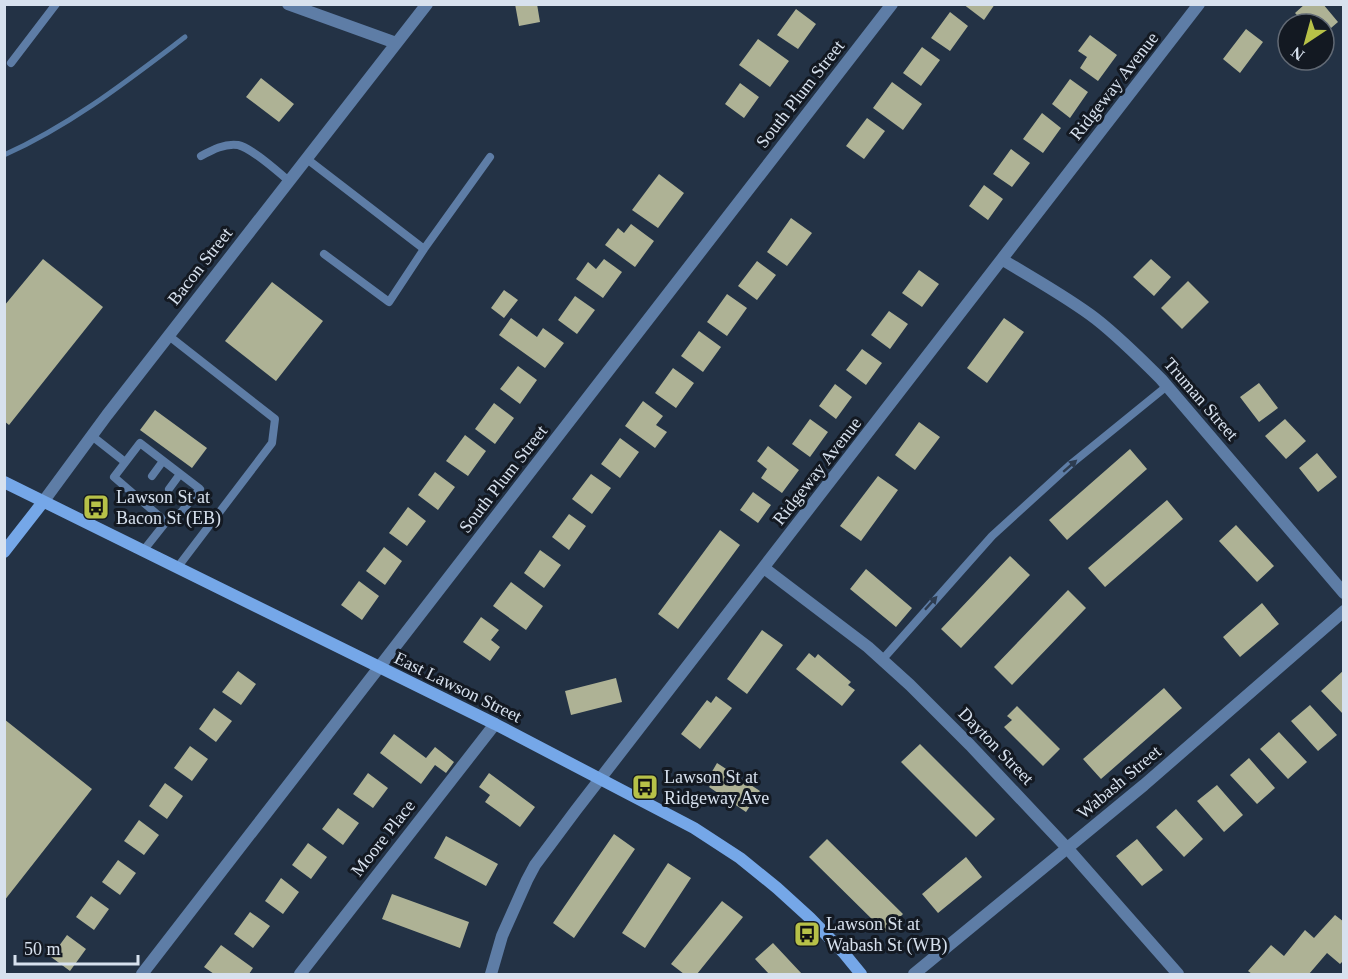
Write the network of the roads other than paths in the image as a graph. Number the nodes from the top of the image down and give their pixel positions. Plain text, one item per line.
1 (56, 4) edge
2 (288, 4) edge
3 (427, 4) edge
4 (892, 4) edge
5 (1199, 4) edge
6 (396, 44) junction
7 (11, 63) dead end
8 (201, 156) dead end
9 (490, 157) dead end
10 (308, 159) junction
11 (289, 181) junction
12 (424, 249) junction
13 (324, 254) dead end
14 (1003, 260) junction
15 (169, 336) junction
16 (1167, 386) junction
17 (92, 436) junction
18 (163, 461) junction
19 (125, 462) junction
20 (180, 474) junction
21 (152, 476) dead end
22 (4, 482) edge
23 (169, 489) dead end
24 (43, 502) junction
25 (166, 522) junction
26 (143, 551) junction
27 (4, 552) edge
28 (177, 568) junction
29 (764, 568) junction
30 (1344, 593) edge
31 (1344, 611) edge
32 (882, 660) junction
33 (380, 667) junction
34 (495, 724) junction
35 (600, 778) junction
36 (1068, 849) junction
37 (142, 975) edge
38 (300, 975) edge
39 (491, 975) edge
40 (861, 975) edge
41 (914, 975) edge
42 (1178, 975) edge

1 - 7 lane
2 - 6 street
3 - 6 street, Bacon Street
4 - 33 street, South Plum Street
5 - 14 street, Ridgeway Avenue
6 - 10 street, Bacon Street
8 - 11 lane
9 - 12 lane
10 - 11 street, Bacon Street
10 - 12 lane
11 - 15 street, Bacon Street
12 - 13 lane
14 - 16 street, Truman Street
14 - 29 street, Ridgeway Avenue
15 - 17 street, Bacon Street
15 - 28 lane
16 - 30 street, Truman Street
32 -> 16 lane
17 - 19 lane
17 - 24 street, Bacon Street
18 - 19 lane
18 - 20 lane
18 - 21 lane
19 - 25 lane
20 - 23 lane
20 - 25 lane
22 - 24 street, East Lawson Street
24 - 26 street, East Lawson Street
24 - 27 street, Bacon Street
25 - 26 lane
26 - 28 street, East Lawson Street
28 - 33 street, East Lawson Street
29 - 32 street, Dayton Street
29 - 35 street, Ridgeway Avenue
31 - 36 street, Wabash Street
32 - 36 street, Dayton Street
33 - 34 street, East Lawson Street
33 - 37 street, South Plum Street
34 - 35 street, East Lawson Street
34 - 38 street, Moore Place
35 - 39 street, Ridgeway Avenue
35 - 40 street, East Lawson Street
36 - 41 street, Wabash Street
36 - 42 street, Dayton Street

